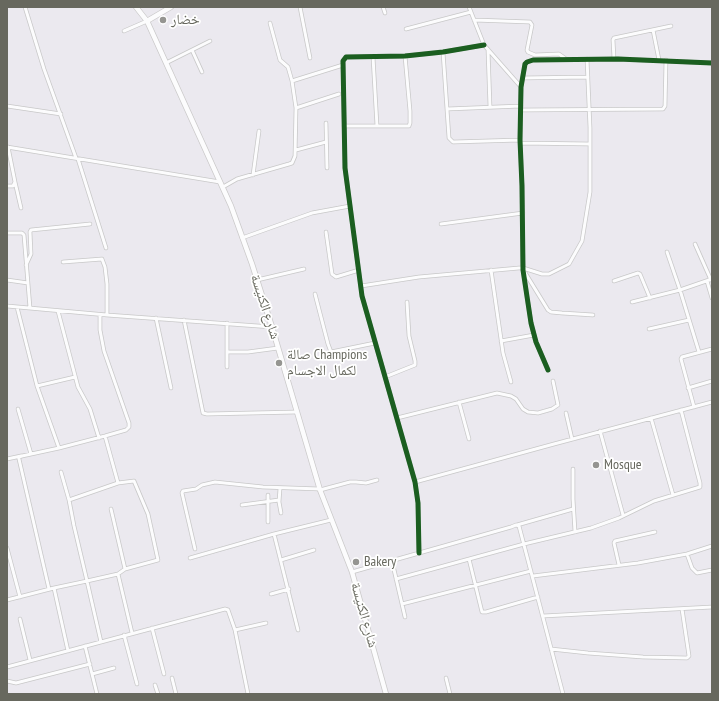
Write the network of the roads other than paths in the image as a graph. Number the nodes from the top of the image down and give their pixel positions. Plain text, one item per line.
1 (25, 7) edge
2 (136, 7) edge
3 (171, 7) edge
4 (300, 7) edge
5 (383, 7) edge
6 (469, 7) edge
7 (385, 12) dead end
8 (471, 12) junction
9 (474, 20) junction
10 (147, 21) junction
11 (270, 23) dead end
12 (671, 26) dead end
13 (406, 29) dead end
14 (653, 30) junction
15 (124, 31) dead end
16 (210, 41) dead end
17 (484, 45) junction
18 (192, 50) junction
19 (488, 50) junction
20 (443, 52) junction
21 (405, 56) junction
22 (373, 57) junction
23 (310, 58) dead end
24 (587, 59) junction
25 (614, 59) junction
26 (566, 60) junction
27 (659, 60) junction
28 (666, 60) junction
29 (166, 63) junction
30 (712, 63) edge
31 (343, 65) junction
32 (202, 72) dead end
33 (588, 77) junction
34 (522, 78) junction
35 (292, 81) junction
36 (521, 86) junction
37 (339, 94) dead end
38 (7, 106) edge
39 (490, 107) junction
40 (296, 108) junction
41 (521, 108) junction
42 (447, 109) junction
43 (589, 110) junction
44 (61, 114) junction
45 (326, 123) dead end
46 (344, 126) junction
47 (377, 126) junction
48 (259, 131) dead end
49 (326, 142) junction
50 (520, 142) junction
51 (590, 144) junction
52 (8, 147) edge
53 (296, 150) junction
54 (77, 158) junction
55 (327, 168) dead end
56 (253, 175) junction
57 (15, 182) junction
58 (222, 184) junction
59 (7, 186) edge
60 (350, 206) junction
61 (21, 208) dead end
62 (523, 213) junction
63 (90, 224) dead end
64 (441, 224) dead end
65 (326, 232) dead end
66 (7, 234) edge
67 (242, 238) junction
68 (695, 244) dead end
69 (106, 248) dead end
70 (667, 252) dead end
71 (63, 262) dead end
72 (26, 265) junction
73 (304, 269) dead end
74 (523, 269) junction
75 (359, 270) junction
76 (491, 270) junction
77 (7, 280) edge
78 (257, 280) junction
79 (711, 280) edge
80 (614, 281) dead end
81 (707, 281) junction
82 (28, 282) junction
83 (361, 286) junction
84 (680, 290) junction
85 (316, 294) dead end
86 (650, 298) junction
87 (712, 298) edge
88 (407, 302) dead end
89 (632, 302) dead end
90 (7, 306) edge
91 (17, 307) junction
92 (30, 308) junction
93 (58, 311) junction
94 (100, 315) junction
95 (107, 315) junction
96 (593, 315) dead end
97 (156, 318) junction
98 (184, 320) junction
99 (689, 320) junction
100 (227, 323) junction
101 (272, 327) junction
102 (649, 330) dead end
103 (534, 335) junction
104 (501, 341) junction
105 (375, 343) junction
106 (278, 348) junction
107 (712, 349) edge
108 (227, 352) junction
109 (699, 352) junction
110 (227, 367) dead end
111 (548, 370) dead end
112 (75, 377) junction
113 (385, 377) junction
114 (553, 381) dead end
115 (712, 381) edge
116 (511, 382) dead end
117 (37, 386) junction
118 (171, 388) dead end
119 (688, 388) junction
120 (459, 402) junction
121 (712, 402) edge
122 (694, 407) junction
123 (18, 409) dead end
124 (681, 410) junction
125 (297, 412) junction
126 (566, 413) dead end
127 (397, 418) junction
128 (651, 418) junction
129 (600, 431) junction
130 (105, 436) junction
131 (99, 438) junction
132 (469, 439) dead end
133 (572, 439) junction
134 (59, 448) junction
135 (31, 454) junction
136 (22, 456) junction
137 (7, 459) edge
138 (573, 469) dead end
139 (61, 472) dead end
140 (378, 480) dead end
141 (415, 482) junction
142 (118, 484) junction
143 (280, 488) junction
144 (320, 489) junction
145 (268, 495) dead end
146 (673, 495) junction
147 (69, 500) junction
148 (279, 500) junction
149 (268, 502) junction
150 (242, 505) dead end
151 (111, 509) dead end
152 (573, 509) junction
153 (281, 513) dead end
154 (623, 515) junction
155 (331, 520) junction
156 (268, 522) dead end
157 (516, 525) junction
158 (575, 532) junction
159 (655, 532) dead end
160 (274, 534) junction
161 (524, 544) junction
162 (712, 546) edge
163 (7, 548) edge
164 (195, 549) dead end
165 (314, 550) dead end
166 (419, 553) junction
167 (687, 554) junction
168 (190, 558) dead end
169 (469, 559) junction
170 (281, 560) junction
171 (392, 561) junction
172 (619, 565) junction
173 (125, 569) junction
174 (712, 570) edge
175 (531, 571) junction
176 (352, 572) junction
177 (118, 574) junction
178 (533, 576) junction
179 (396, 579) junction
180 (87, 581) junction
181 (475, 585) junction
182 (54, 588) junction
183 (49, 589) junction
184 (289, 589) junction
185 (271, 594) dead end
186 (20, 597) junction
187 (538, 597) junction
188 (7, 600) edge
189 (402, 604) junction
190 (712, 607) edge
191 (682, 609) junction
192 (543, 616) junction
193 (405, 617) dead end
194 (20, 619) dead end
195 (266, 623) dead end
196 (152, 628) junction
197 (235, 630) junction
198 (298, 630) dead end
199 (132, 633) junction
200 (124, 635) junction
201 (101, 642) junction
202 (85, 646) junction
203 (551, 649) junction
204 (68, 651) junction
205 (30, 660) junction
206 (90, 664) junction
207 (7, 667) edge
208 (114, 668) dead end
209 (92, 674) junction
210 (164, 674) dead end
211 (172, 678) dead end
212 (446, 678) dead end
213 (7, 681) edge
214 (137, 684) dead end
215 (156, 685) dead end
216 (97, 694) edge
217 (158, 694) edge
218 (176, 694) edge
219 (248, 694) edge
220 (386, 694) edge
221 (450, 694) edge
222 (563, 694) edge

1 - 44 street
2 - 10 main road, شارع الكنيسة
3 - 10 main road
4 - 23 street
5 - 7 street
6 - 8 street
8 - 9 street
8 - 13 street
9 - 17 street
9 - 26 street
10 - 15 street
10 - 29 main road, شارع الكنيسة
11 - 35 street
12 - 14 street
14 - 25 street
14 - 27 street
16 - 18 street
17 - 19 street
17 - 20 street
18 - 29 street
18 - 32 street
19 - 36 street
19 - 39 street
20 - 21 street
20 - 42 street
21 - 22 street
21 - 47 street
22 - 31 street
22 - 47 street
24 - 25 street
24 - 26 street
24 - 33 street
25 - 27 street
26 - 34 street
27 - 28 street
28 - 30 street
28 - 43 street
29 - 58 main road, شارع الكنيسة
31 - 35 street
31 - 46 street
33 - 34 street
33 - 43 street
34 - 36 street
35 - 40 street
36 - 41 street
37 - 40 street
38 - 44 street
39 - 41 street
39 - 42 street
40 - 53 street
41 - 43 street
41 - 50 street
42 - 50 street
43 - 51 street
44 - 54 street
45 - 49 street
46 - 47 street
46 - 60 street
48 - 56 street
49 - 53 street
49 - 55 street
50 - 51 street
50 - 62 street
51 - 74 street
52 - 54 street
52 - 57 street
53 - 56 street
54 - 58 street
54 - 69 street
56 - 58 street
57 - 59 street
57 - 61 street
58 - 67 main road, شارع الكنيسة
60 - 67 street
60 - 75 street
62 - 64 street
62 - 74 street
63 - 72 street
65 - 75 street
66 - 72 street
67 - 78 main road, شارع الكنيسة
68 - 79 street
70 - 84 street
71 - 95 street
72 - 82 street
73 - 78 street
74 - 76 street
74 - 96 street
74 - 103 street
75 - 83 street
76 - 83 street
76 - 104 street
77 - 82 street
78 - 101 main road, شارع الكنيسة
79 - 81 street
80 - 86 street
81 - 84 street
81 - 87 street
82 - 92 street
83 - 105 street
84 - 86 street
84 - 99 street
85 - 105 street
86 - 89 street
88 - 113 street
90 - 91 street
91 - 92 street
91 - 117 street
92 - 93 street
93 - 94 street
93 - 112 street
94 - 95 street
94 - 130 street
95 - 97 street
97 - 98 street
97 - 118 street
98 - 100 street
98 - 125 street
99 - 102 street
99 - 109 street
100 - 101 street
100 - 108 street
101 - 106 main road, شارع الكنيسة
103 - 104 street
103 - 111 street
104 - 116 street
105 - 113 street
106 - 108 street
106 - 125 main road, شارع الكنيسة
107 - 109 street
108 - 110 street
109 - 119 street
112 - 117 street
112 - 131 street
113 - 127 street
114 - 120 street
115 - 119 street
117 - 134 street
119 - 122 street
120 - 127 street
120 - 132 street
121 - 122 street
122 - 124 street
123 - 135 street
124 - 128 street
124 - 146 street
125 - 144 main road, شارع الكنيسة
126 - 133 street
127 - 141 street
128 - 129 street
128 - 146 street
129 - 133 street
129 - 154 street
130 - 131 street
130 - 142 street
131 - 134 street
133 - 141 street
134 - 135 street
135 - 136 street
136 - 137 street
136 - 183 street
138 - 152 street
139 - 147 street
140 - 144 street
141 - 166 street
142 - 147 street
142 - 173 street
143 - 144 street
143 - 148 street
143 - 164 street
144 - 155 main road, شارع الكنيسة
145 - 149 street
146 - 154 street
147 - 180 street
148 - 149 street
148 - 153 street
149 - 150 street
149 - 156 street
151 - 173 street
152 - 157 street
152 - 158 street
154 - 158 street
155 - 160 street
155 - 176 main road, شارع الكنيسة
157 - 161 street
157 - 166 street
158 - 161 street
159 - 172 street
160 - 168 street
160 - 170 street
161 - 169 street
161 - 175 street
162 - 167 street
163 - 186 street
165 - 170 street
166 - 171 street
167 - 172 street
167 - 174 street
169 - 179 street
169 - 181 street
170 - 184 street
171 - 176 street
171 - 179 street
172 - 178 street
173 - 177 street
175 - 178 street
175 - 181 street
176 - 220 main road, شارع الكنيسة
177 - 180 street
177 - 199 street
178 - 187 street
179 - 189 street
180 - 182 street
180 - 201 street
181 - 187 street
181 - 189 street
182 - 183 street
182 - 204 street
183 - 186 street
184 - 185 street
184 - 198 street
186 - 188 street
187 - 192 street
189 - 193 street
190 - 191 street
191 - 192 street
191 - 203 street
192 - 203 street
194 - 205 street
195 - 197 street
196 - 197 street
196 - 199 street
196 - 210 street
197 - 219 street
199 - 200 street
200 - 201 street
200 - 214 street
201 - 202 street
202 - 204 street
202 - 206 street
203 - 222 street
204 - 205 street
205 - 207 street
206 - 209 street
206 - 213 street
208 - 209 street
209 - 216 street
211 - 218 street
212 - 221 street
215 - 217 street

